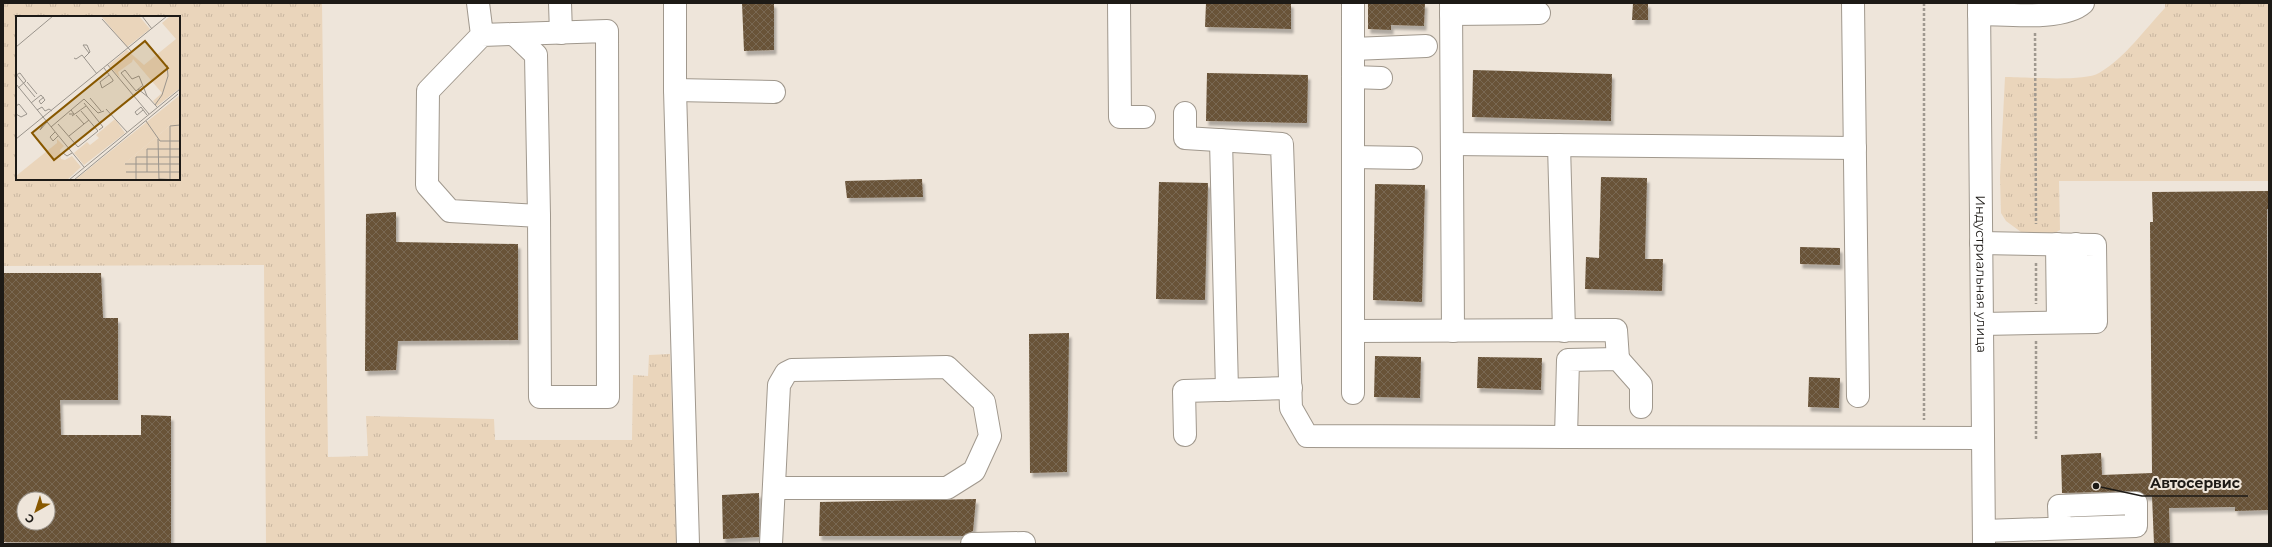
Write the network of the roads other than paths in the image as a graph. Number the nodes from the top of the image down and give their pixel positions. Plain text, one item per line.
1 (478, 3) edge
2 (560, 3) edge
3 (675, 3) edge
4 (1119, 3) edge
5 (1353, 3) edge
6 (1853, 3) edge
7 (2083, 3) edge
8 (1451, 8) edge
9 (1979, 8) edge
10 (2048, 10) edge
11 (1539, 13) dead end
12 (561, 32) junction
13 (514, 34) junction
14 (482, 35) junction
15 (1426, 46) dead end
16 (1353, 49) junction
17 (1353, 77) junction
18 (1381, 78) dead end
19 (675, 90) junction
20 (774, 92) dead end
21 (1184, 113) dead end
22 (1144, 117) dead end
23 (1221, 140) junction
24 (1452, 144) junction
25 (1559, 145) junction
26 (1855, 148) junction
27 (1353, 156) junction
28 (1411, 158) dead end
29 (539, 216) junction
30 (1981, 243) junction
31 (2056, 244) junction
32 (2067, 322) junction
33 (1982, 324) junction
34 (1353, 331) junction
35 (1452, 331) junction
36 (1564, 331) junction
37 (1618, 359) junction
38 (1291, 388) junction
39 (1227, 390) junction
40 (1354, 393) dead end
41 (1858, 396) dead end
42 (1640, 407) dead end
43 (1185, 436) dead end
44 (1566, 437) junction
45 (1983, 438) junction
46 (776, 488) junction
47 (2060, 528) dead end
48 (1984, 538) edge
49 (1024, 543) dead end
50 (688, 544) edge
51 (771, 544) edge
52 (972, 544) edge

1 - 14 street
2 - 12 street
3 - 19 street
4 - 22 street
5 - 16 street
6 - 26 street
7 - 10 street
8 - 11 street
8 - 24 street
9 - 10 street
9 - 30 street, Индустриальная улица
12 - 13 street
12 - 29 street
13 - 14 street
13 - 29 street
14 - 29 street
15 - 16 street
16 - 17 street
17 - 18 street
17 - 27 street
19 - 20 street
19 - 50 street
21 - 23 street
23 - 38 street
23 - 39 street
24 - 25 street
24 - 35 street
25 - 26 street
25 - 36 street
26 - 41 street
27 - 28 street
27 - 34 street
30 - 31 street
30 - 33 street, Индустриальная улица
31 - 32 street
31 - 32 street
32 - 33 street
33 - 45 street, Индустриальная улица
34 - 35 street
34 - 40 street
35 - 36 street
36 - 37 street
37 - 42 street
37 - 44 street
38 - 39 street
38 - 44 street
39 - 43 street
44 - 45 street
45 - 48 street, Индустриальная улица
46 - 46 street
46 - 51 street
47 - 48 street
49 - 52 street

